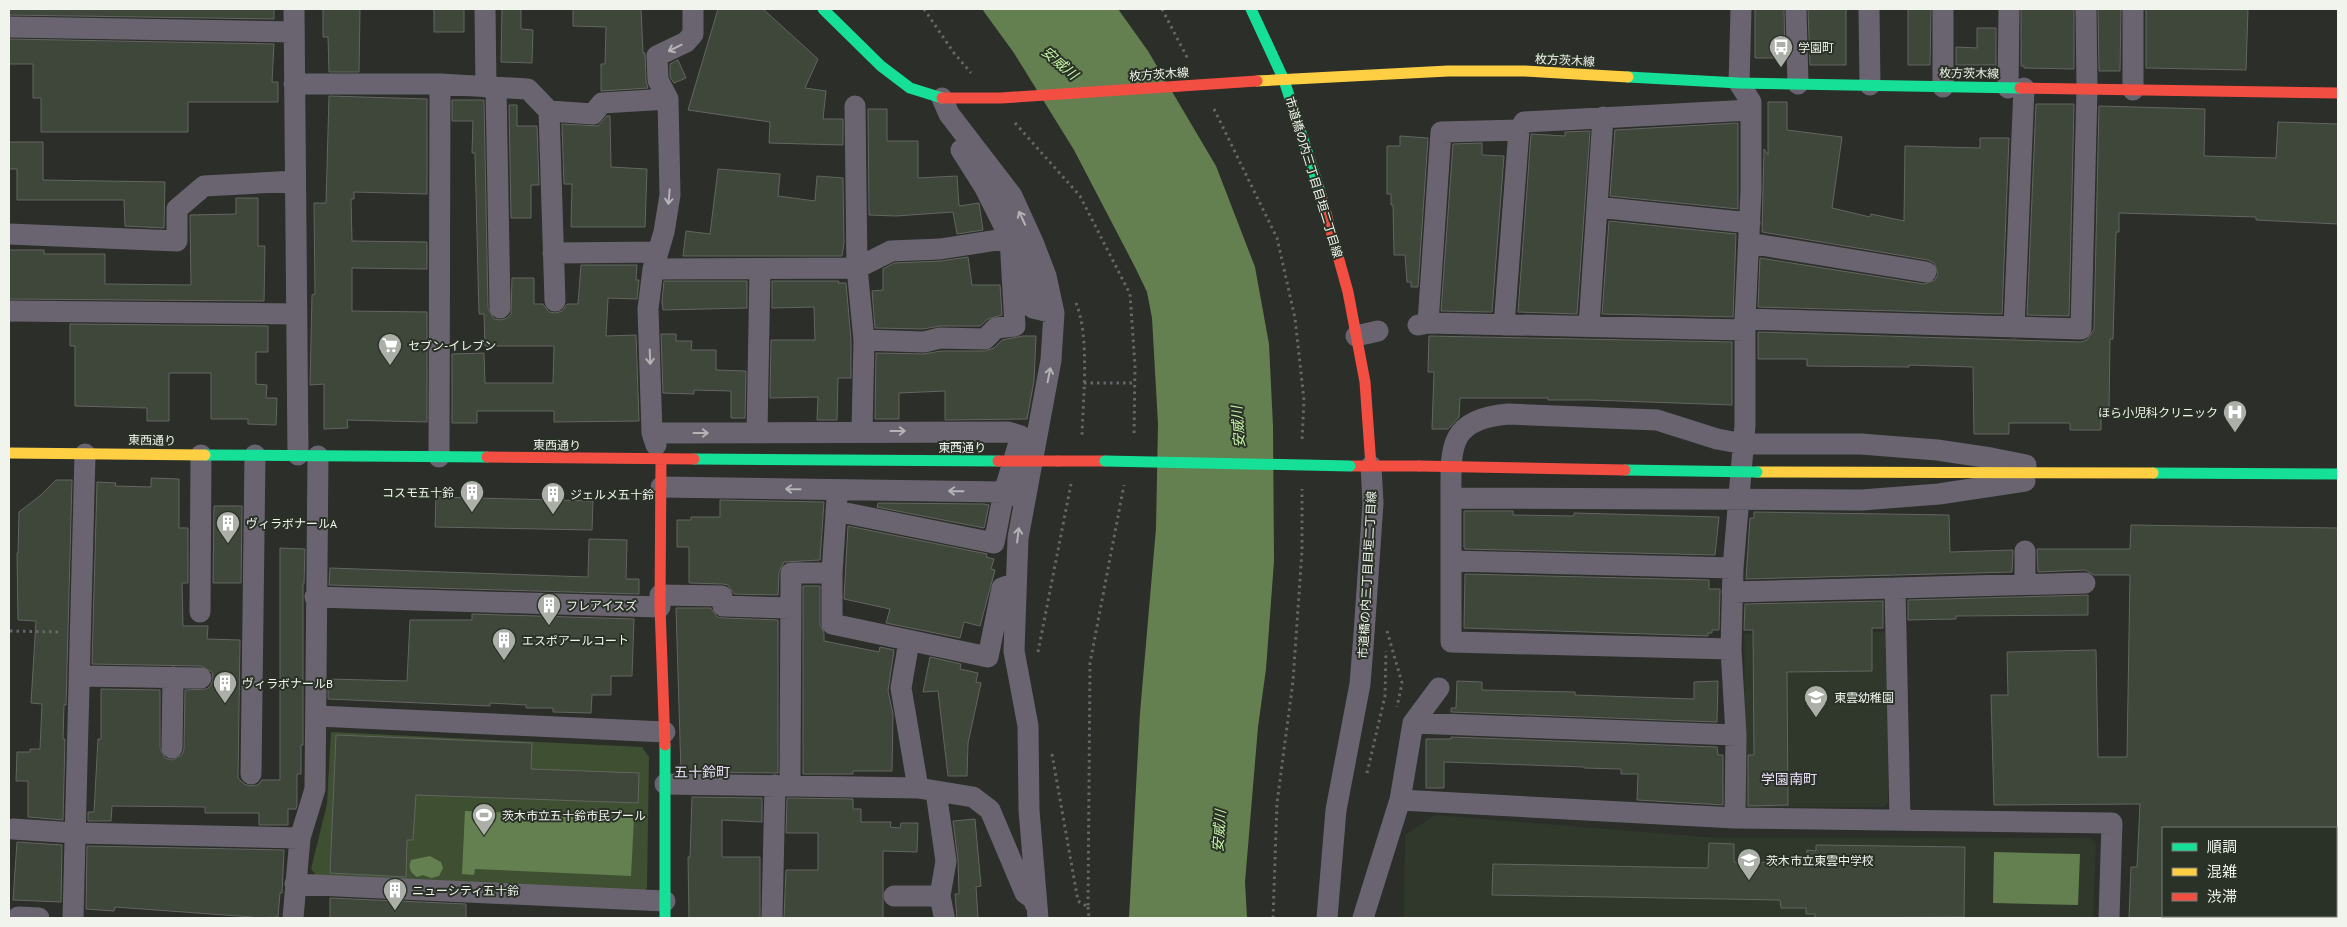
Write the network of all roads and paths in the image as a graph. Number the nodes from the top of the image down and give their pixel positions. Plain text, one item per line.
1 (294, 9) edge
2 (486, 9) edge
3 (693, 9) edge
4 (823, 9) edge
5 (924, 9) edge
6 (1251, 9) edge
7 (1740, 9) edge
8 (1796, 9) edge
9 (1869, 9) edge
10 (1943, 9) edge
11 (2009, 9) edge
12 (2086, 9) edge
13 (2134, 9) edge
14 (9, 27) edge
15 (294, 32) junction
16 (973, 74) dead end
17 (1284, 80) junction
18 (1739, 82) junction
19 (294, 84) junction
20 (440, 84) junction
21 (1798, 84) junction
22 (1870, 85) junction
23 (1943, 86) junction
24 (491, 87) junction
25 (2016, 88) junction
26 (2087, 89) junction
27 (2133, 90) junction
28 (2338, 93) edge
29 (942, 98) junction
30 (668, 99) junction
31 (855, 106) dead end
32 (1751, 110) junction
33 (549, 111) junction
34 (1011, 117) dead end
35 (1603, 117) junction
36 (954, 120) junction
37 (1519, 130) junction
38 (295, 181) junction
39 (1254, 189) dead end
40 (1597, 207) junction
41 (1750, 233) junction
42 (9, 234) edge
43 (1010, 238) junction
44 (553, 253) junction
45 (655, 260) junction
46 (857, 268) junction
47 (760, 269) junction
48 (1926, 272) dead end
49 (555, 301) dead end
50 (500, 308) dead end
51 (9, 311) edge
52 (1054, 312) junction
53 (296, 314) junction
54 (1504, 325) junction
55 (1745, 325) junction
56 (1589, 326) junction
57 (2014, 328) junction
58 (1378, 330) dead end
59 (1356, 336) junction
60 (864, 340) junction
61 (1084, 383) dead end
62 (1135, 383) junction
63 (862, 431) junction
64 (652, 433) junction
65 (757, 433) junction
66 (1133, 444) dead end
67 (1302, 444) dead end
68 (1744, 444) junction
69 (9, 453) edge
70 (85, 454) junction
71 (201, 455) junction
72 (255, 455) junction
73 (308, 456) junction
74 (439, 457) junction
75 (660, 460) junction
76 (1371, 466) junction
77 (2062, 474) junction
78 (2338, 474) edge
79 (1072, 480) dead end
80 (1125, 480) dead end
81 (1302, 483) dead end
82 (661, 487) junction
83 (1014, 495) junction
84 (1450, 498) junction
85 (1738, 498) junction
86 (836, 500) junction
87 (2025, 551) dead end
88 (1450, 560) junction
89 (1733, 568) junction
90 (832, 573) junction
91 (1016, 583) junction
92 (2085, 583) dead end
93 (2025, 584) junction
94 (1895, 588) junction
95 (1732, 592) junction
96 (315, 596) junction
97 (660, 601) junction
98 (790, 608) junction
99 (200, 612) dead end
100 (10, 631) edge
101 (80, 632) junction
102 (909, 641) junction
103 (1731, 649) junction
104 (1036, 662) dead end
105 (80, 676) junction
106 (173, 677) junction
107 (201, 678) dead end
108 (1439, 688) dead end
109 (317, 716) junction
110 (1413, 723) junction
111 (665, 732) junction
112 (1736, 735) junction
113 (1050, 747) dead end
114 (172, 748) dead end
115 (252, 774) dead end
116 (665, 784) junction
117 (782, 785) junction
118 (927, 790) junction
119 (1400, 800) junction
120 (1735, 818) junction
121 (1900, 820) junction
122 (13, 829) dead end
123 (76, 833) junction
124 (300, 838) junction
125 (295, 884) junction
126 (894, 896) dead end
127 (1088, 907) junction
128 (665, 910) edge
129 (1035, 912) edge
130 (73, 918) edge
131 (293, 918) edge
132 (772, 918) edge
133 (1089, 918) edge
134 (1273, 918) edge
135 (1327, 918) edge
136 (1363, 918) edge
137 (2109, 918) edge

1 - 15 street
2 - 24 street
3 -> 30 street
4 - 29 street, 枚方茨木線
5 - 16 path
6 - 17 street, 市道橋の内三丁目目垣二丁目線
7 - 18 street
8 - 21 street
9 - 22 street
10 - 23 street
11 - 25 street
12 - 26 street
13 - 27 street
14 - 15 street
15 - 19 street
17 - 18 street, 枚方茨木線
17 - 29 street, 枚方茨木線, bridge
17 - 59 street, 市道橋の内三丁目目垣二丁目線
18 - 21 street, 枚方茨木線
18 - 32 street
19 - 20 street
19 - 38 street
20 - 24 street
20 - 74 street
21 - 22 street, 枚方茨木線
22 - 23 street, 枚方茨木線
23 - 25 street, 枚方茨木線
24 - 33 street
24 - 50 street
25 - 26 street, 枚方茨木線
25 - 57 street
26 - 27 street, 枚方茨木線
26 - 57 street
27 - 28 street, 枚方茨木線
29 - 36 street
30 - 33 street
30 -> 45 street
31 - 46 street
32 - 35 street
32 - 41 street
33 - 44 street
34 - 62 path
35 - 37 street
35 - 40 street
36 - 43 street
52 -> 36 street
37 - 54 street
37 - 54 street
38 - 42 street
38 - 53 street
39 - 67 path
40 - 41 street
40 - 56 street
41 - 48 street
41 - 55 street
43 - 46 street
43 - 52 street
43 - 60 street
44 - 45 street
44 - 49 street
45 - 47 street
45 -> 64 street
46 - 47 street
46 - 60 street
47 - 65 street
51 - 53 street
83 -> 52 street
53 - 73 street
54 - 56 street
55 - 56 street
55 - 57 street
55 - 68 street
58 - 59 street
59 - 76 street, 市道橋の内三丁目目垣二丁目線
60 - 63 street
61 - 62 path
62 - 66 path
63 - 65 street
63 -> 83 street
64 -> 65 street
64 - 75 street
68 - 77 street
68 - 84 street
68 - 85 street
69 - 70 street, 東西通り
70 - 71 street, 東西通り
70 - 101 street
71 - 72 street, 東西通り
71 - 99 street
72 - 73 street, 東西通り
72 - 115 street
73 - 74 street, 東西通り
73 - 96 street
74 - 75 street, 東西通り
75 - 76 street, 東西通り, bridge
75 - 82 street
76 - 77 street, 東西通り, bridge
76 - 135 street, 市道橋の内三丁目目垣二丁目線
77 - 78 street, 東西通り
77 - 85 street
79 - 104 path
80 - 127 path
81 - 134 path
86 -> 82 street
82 - 97 street
83 -> 86 street
83 - 86 street
91 -> 83 street
84 - 85 street
84 - 88 street
85 - 89 street
86 - 90 street
87 - 93 street
88 - 89 street
88 - 103 street
89 - 95 street
90 - 98 street
90 - 102 street
91 - 102 street
91 - 129 street
92 - 93 street
93 - 94 street
94 - 95 street
94 - 121 street
95 - 103 street
96 - 97 street
96 - 109 street
97 - 98 street
97 - 111 street
98 - 117 street
100 - 101 path
101 - 105 street
102 - 118 street
103 - 112 street
105 - 106 street
105 - 123 street
106 - 107 street
106 - 114 street
108 - 110 street
109 - 111 street
109 - 124 street
110 - 112 street
110 - 119 street
111 - 116 street
112 - 120 street
113 - 127 path
116 - 117 street
116 - 128 street
117 - 118 street
117 - 132 street
118 - 126 street
118 - 129 street
119 - 120 street
119 - 136 street
120 - 121 street
121 - 137 street
122 - 123 street
123 - 124 street
123 - 130 street
124 - 125 street
125 - 128 street
125 - 131 street
127 - 133 path

